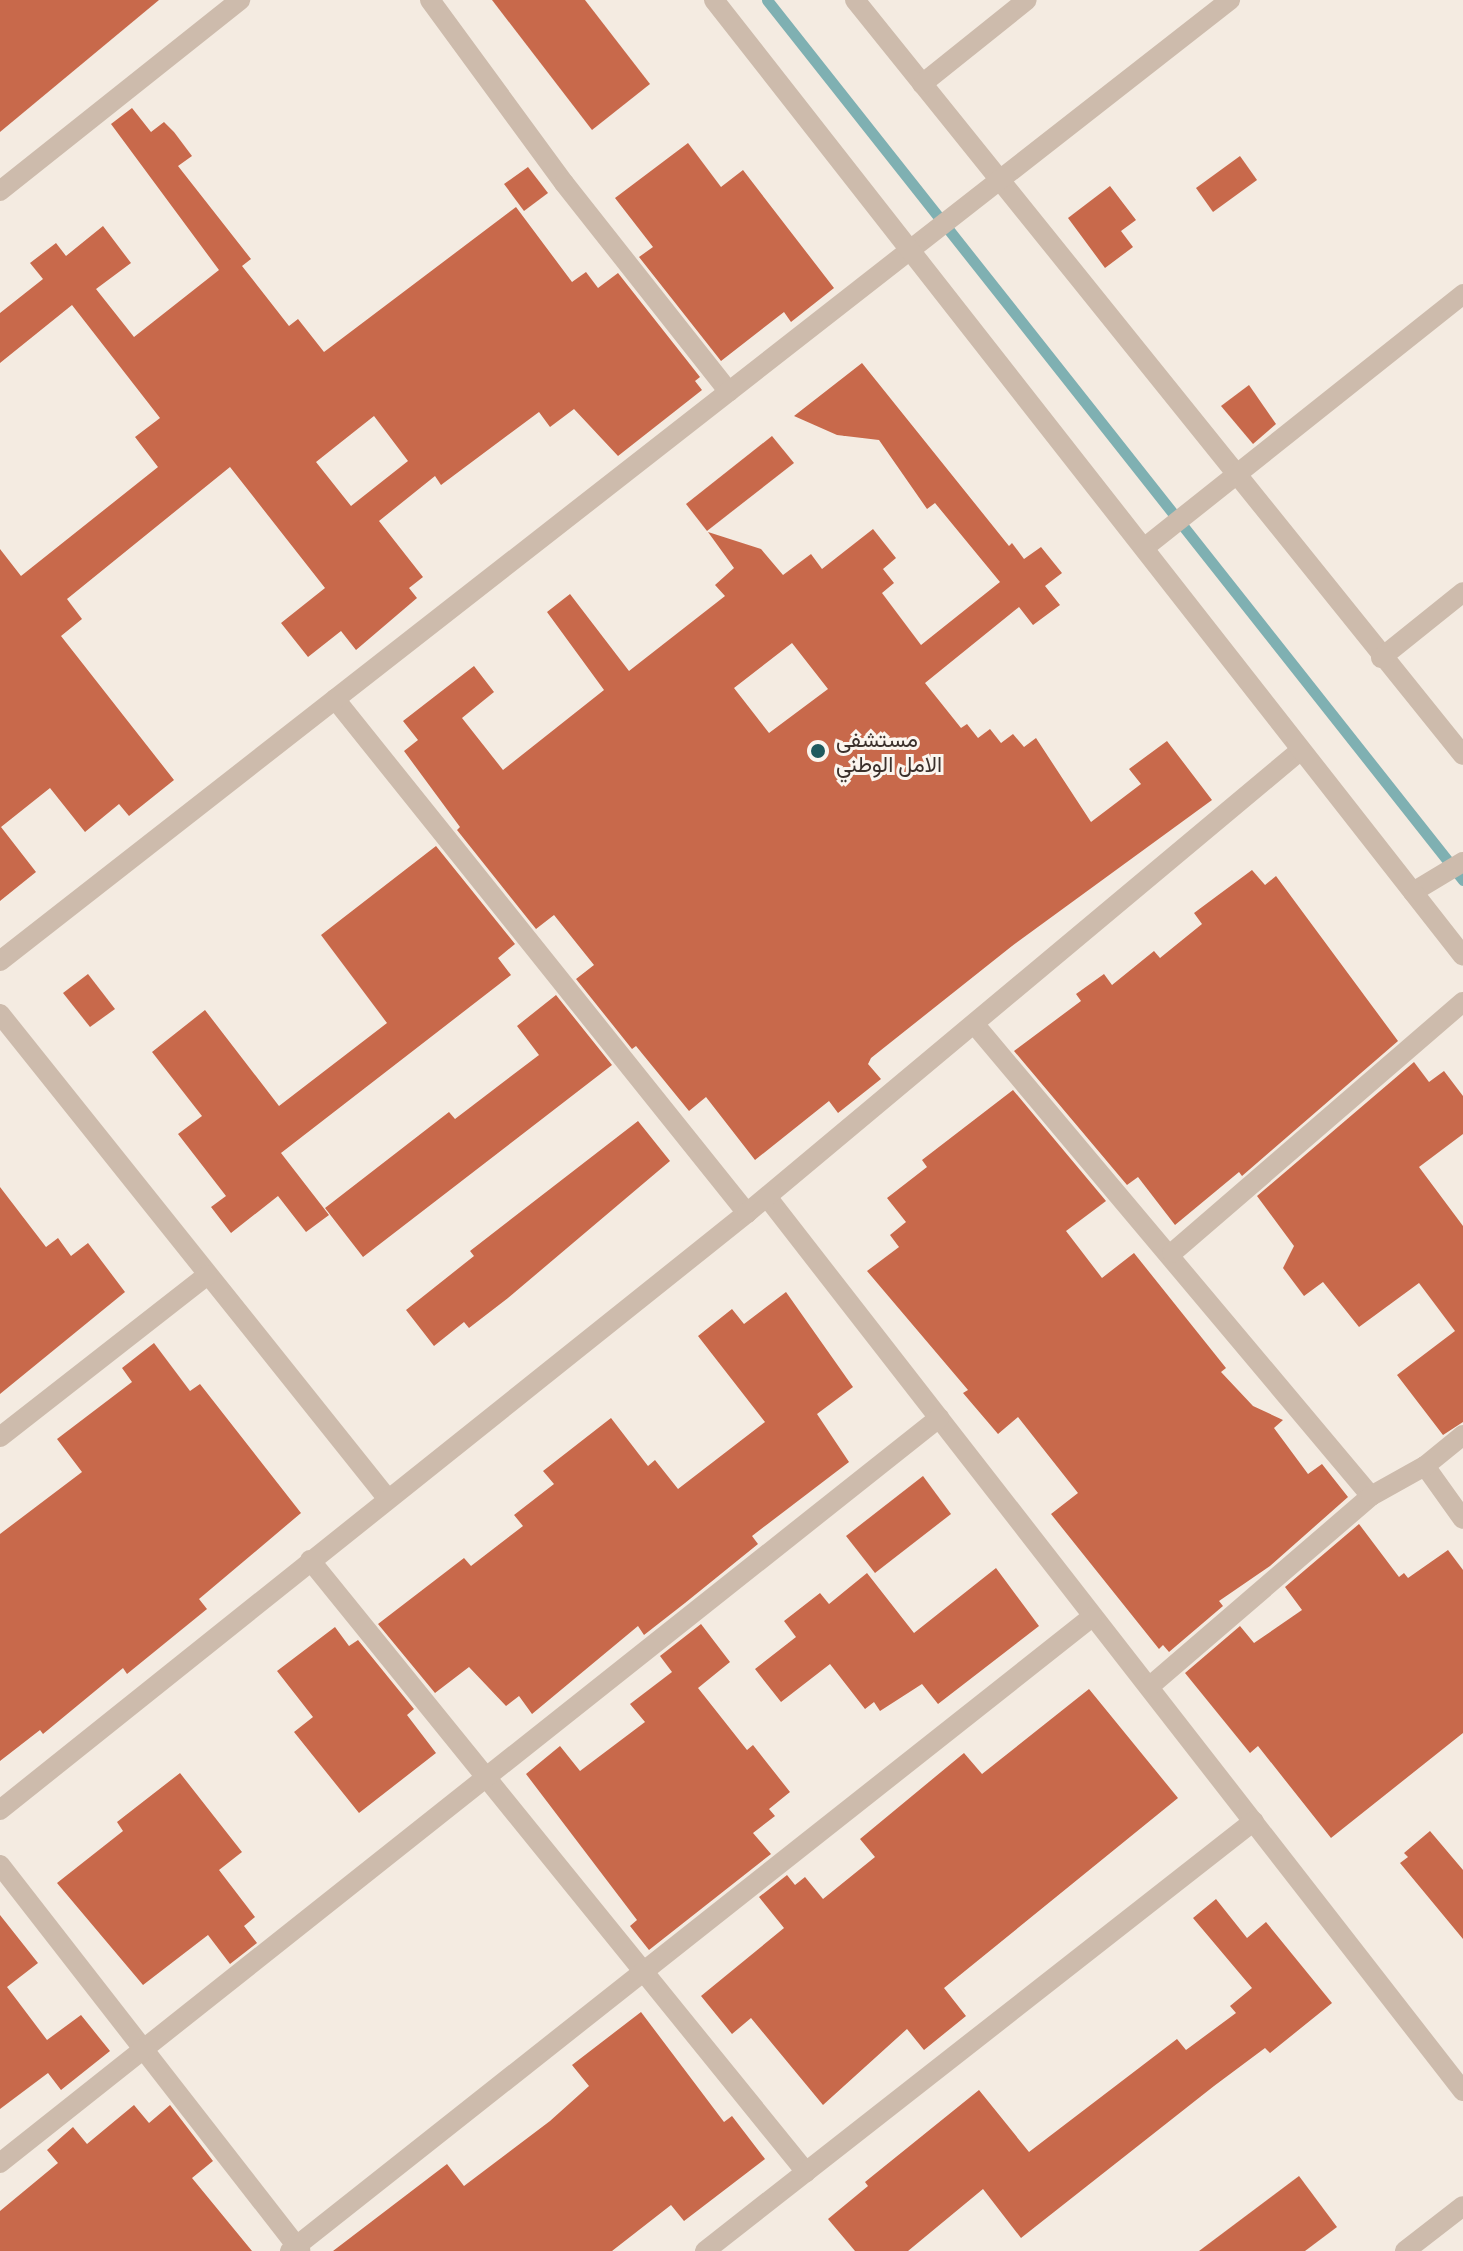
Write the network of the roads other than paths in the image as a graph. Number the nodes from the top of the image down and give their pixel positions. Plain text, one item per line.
1 (240, 0) edge
2 (430, 0) edge
3 (714, 0) edge
4 (855, 0) edge
5 (1027, 0) edge
6 (1230, 0) edge
7 (922, 84) junction
8 (999, 180) junction
9 (0, 191) edge
10 (909, 249) junction
11 (1463, 294) edge
12 (729, 392) junction
13 (1236, 476) junction
14 (1144, 548) junction
15 (1463, 592) edge
16 (1381, 658) junction
17 (335, 699) junction
18 (1301, 750) junction
19 (1463, 755) edge
20 (1463, 862) edge
21 (1413, 892) junction
22 (1463, 956) edge
23 (0, 961) edge
24 (1463, 1002) edge
25 (0, 1014) edge
26 (976, 1026) junction
27 (767, 1197) junction
28 (747, 1213) junction
29 (1172, 1253) junction
30 (207, 1275) junction
31 (939, 1418) junction
32 (1463, 1435) edge
33 (0, 1437) edge
34 (1425, 1466) junction
35 (1371, 1496) junction
36 (387, 1498) junction
37 (1463, 1519) edge
38 (310, 1560) junction
39 (1092, 1617) junction
40 (1149, 1687) junction
41 (490, 1779) junction
42 (0, 1810) edge
43 (1254, 1821) junction
44 (0, 1865) edge
45 (646, 1972) junction
46 (147, 2050) junction
47 (1463, 2091) edge
48 (0, 2163) edge
49 (806, 2172) junction
50 (1463, 2206) edge
51 (295, 2249) edge
52 (705, 2251) edge
53 (1405, 2251) edge

1 - 9 street
2 - 12 street
3 - 10 street
4 - 7 street
5 - 7 street
6 - 8 street
7 - 8 street
8 - 10 street
8 - 13 street
10 - 12 street
10 - 14 street
11 - 13 street
12 - 17 street
13 - 14 street
13 - 16 street
14 - 18 street
15 - 16 street
16 - 19 street
17 - 23 street
17 - 28 street
18 - 21 street
18 - 26 street
20 - 21 street
21 - 22 street
24 - 29 street
25 - 30 street
26 - 27 street
26 - 29 street
27 - 28 street
27 - 31 street
28 - 36 street
29 - 35 street
30 - 33 street
30 - 36 street
31 - 39 street
31 - 41 street
32 - 34 street
34 - 35 street
34 - 37 street
35 - 40 street
36 - 38 street
38 - 41 street
38 - 42 street
39 - 40 street
39 - 45 street
40 - 43 street
41 - 45 street
41 - 46 street
43 - 47 street
43 - 49 street
44 - 46 street
45 - 49 street
45 - 51 street
46 - 48 street
46 - 51 street
49 - 52 street
50 - 53 street

